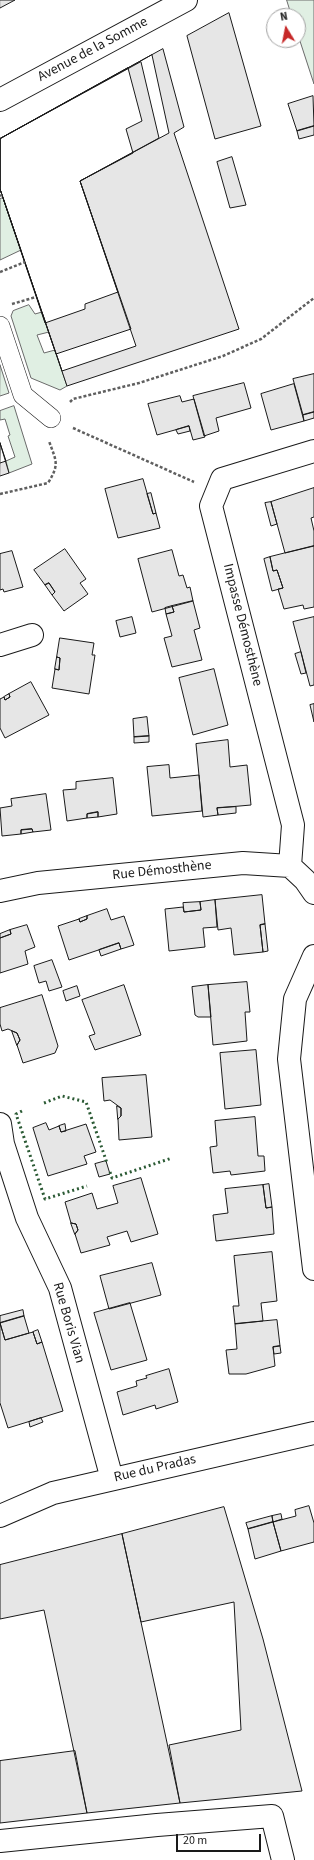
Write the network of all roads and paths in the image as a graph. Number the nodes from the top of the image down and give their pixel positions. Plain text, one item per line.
1 (186, 0) edge
2 (0, 100) edge
3 (24, 262) dead end
4 (0, 272) edge
5 (36, 297) dead end
6 (314, 298) edge
7 (7, 306) dead end
8 (0, 326) edge
9 (51, 418) junction
10 (314, 452) edge
11 (217, 492) junction
12 (0, 494) edge
13 (32, 635) dead end
14 (0, 645) edge
15 (290, 866) junction
16 (0, 891) edge
17 (314, 892) edge
18 (314, 956) edge
19 (0, 1124) edge
20 (314, 1269) edge
21 (314, 1433) edge
22 (112, 1479) junction
23 (0, 1516) edge
24 (0, 1841) edge
25 (283, 1860) edge

1 - 2 street, Avenue de la Somme
3 - 4 path
5 - 7 path
6 - 9 path
8 - 9 street
9 - 11 path
9 - 12 path
10 - 11 street, Impasse Démosthène
11 - 15 street, Impasse Démosthène
13 - 14 street
15 - 16 street, Rue Démosthène
15 - 17 street
18 - 20 street
19 - 22 street, Rue Boris Vian
21 - 22 street, Rue du Pradas
22 - 23 street, Rue du Pradas
24 - 25 street

